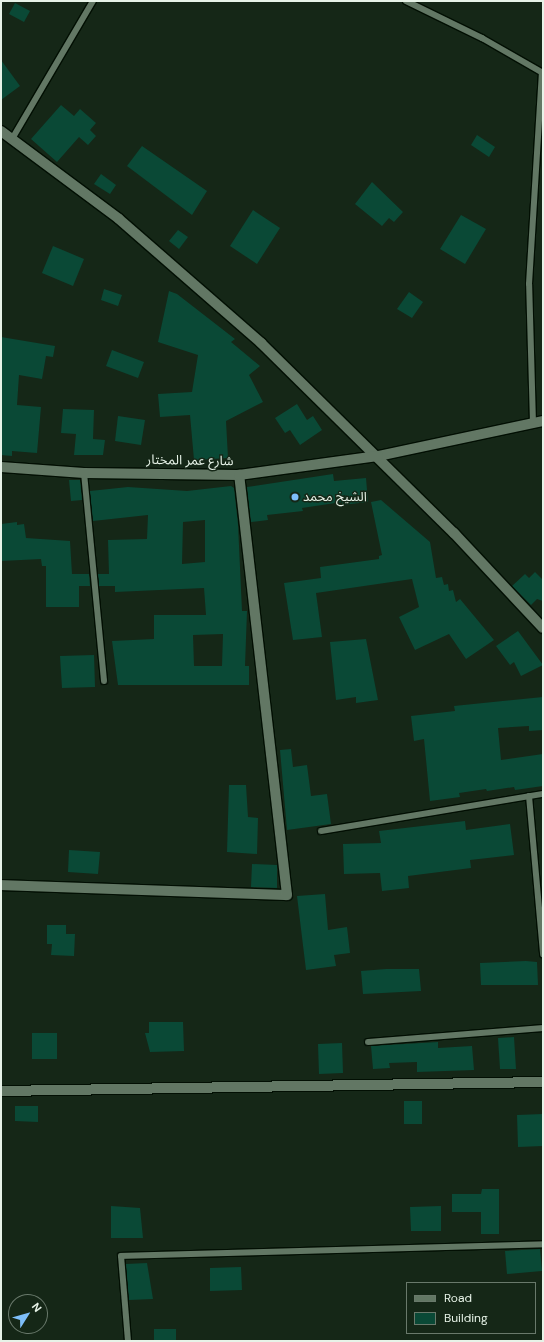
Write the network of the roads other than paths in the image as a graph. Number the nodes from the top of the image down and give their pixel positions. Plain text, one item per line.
1 (93, 1) edge
2 (406, 1) edge
3 (542, 73) edge
4 (1, 131) edge
5 (12, 139) junction
6 (538, 422) edge
7 (378, 456) junction
8 (1, 467) edge
9 (84, 473) junction
10 (239, 475) junction
11 (543, 628) edge
12 (104, 681) dead end
13 (543, 794) edge
14 (529, 796) junction
15 (321, 831) dead end
16 (1, 885) edge
17 (543, 954) edge
18 (543, 1028) edge
19 (368, 1042) dead end
20 (543, 1082) edge
21 (1, 1091) edge
22 (543, 1244) edge
23 (128, 1341) edge

1 - 5 lane
2 - 3 lane
3 - 6 lane
4 - 5 street
5 - 7 street
6 - 7 street, شارع عمر المختار
7 - 10 street, شارع عمر المختار
7 - 11 street
8 - 9 street, شارع عمر المختار
9 - 10 street, شارع عمر المختار
9 - 12 lane
10 - 16 street
13 - 14 lane
14 - 15 lane
14 - 17 lane
18 - 19 lane
20 - 21 street
22 - 23 lane

